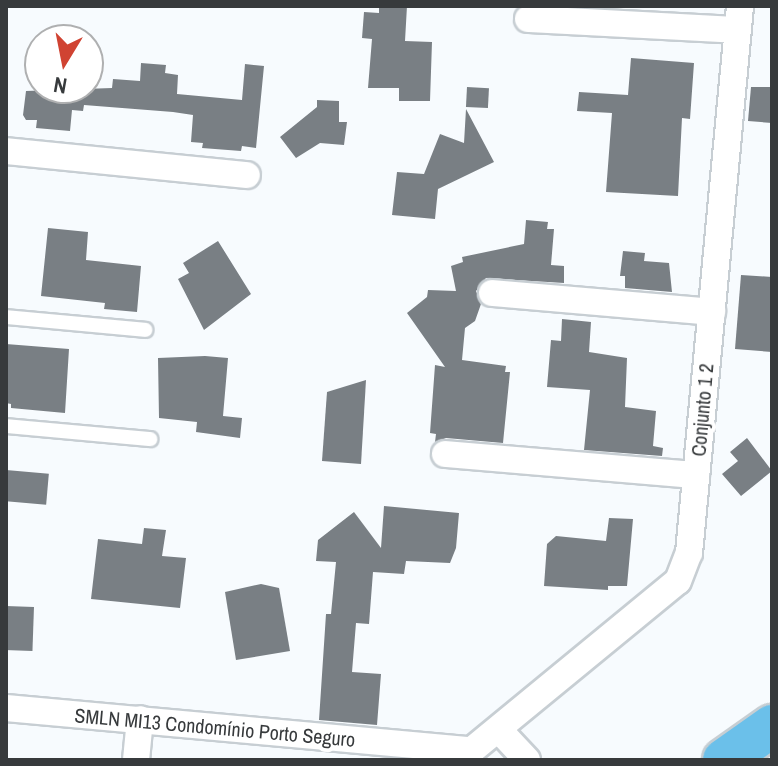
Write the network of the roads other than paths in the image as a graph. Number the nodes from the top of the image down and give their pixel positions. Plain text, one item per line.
1 (738, 18) edge
2 (528, 19) dead end
3 (6, 151) edge
4 (247, 175) dead end
5 (492, 293) dead end
6 (712, 312) junction
7 (6, 317) edge
8 (145, 330) dead end
9 (6, 426) edge
10 (150, 439) dead end
11 (445, 454) dead end
12 (696, 475) junction
13 (6, 708) edge
14 (140, 719) junction
15 (772, 726) edge
16 (499, 730) junction
17 (477, 755) edge
18 (136, 760) edge
19 (527, 760) edge
20 (724, 760) edge

1 - 2 street
1 - 6 street, Conjunto 1 2
3 - 4 street
5 - 6 street
6 - 12 street, Conjunto 1 2
7 - 8 lane
9 - 10 lane
11 - 12 street
12 - 16 street, Conjunto 1 2
13 - 14 street, SMLN MI13 Condomínio Porto Seguro
14 - 17 street, SMLN MI13 Condomínio Porto Seguro
14 - 18 street
15 - 20 main road
16 - 17 street, SMLN MI13 Condomínio Porto Seguro
16 - 19 street

